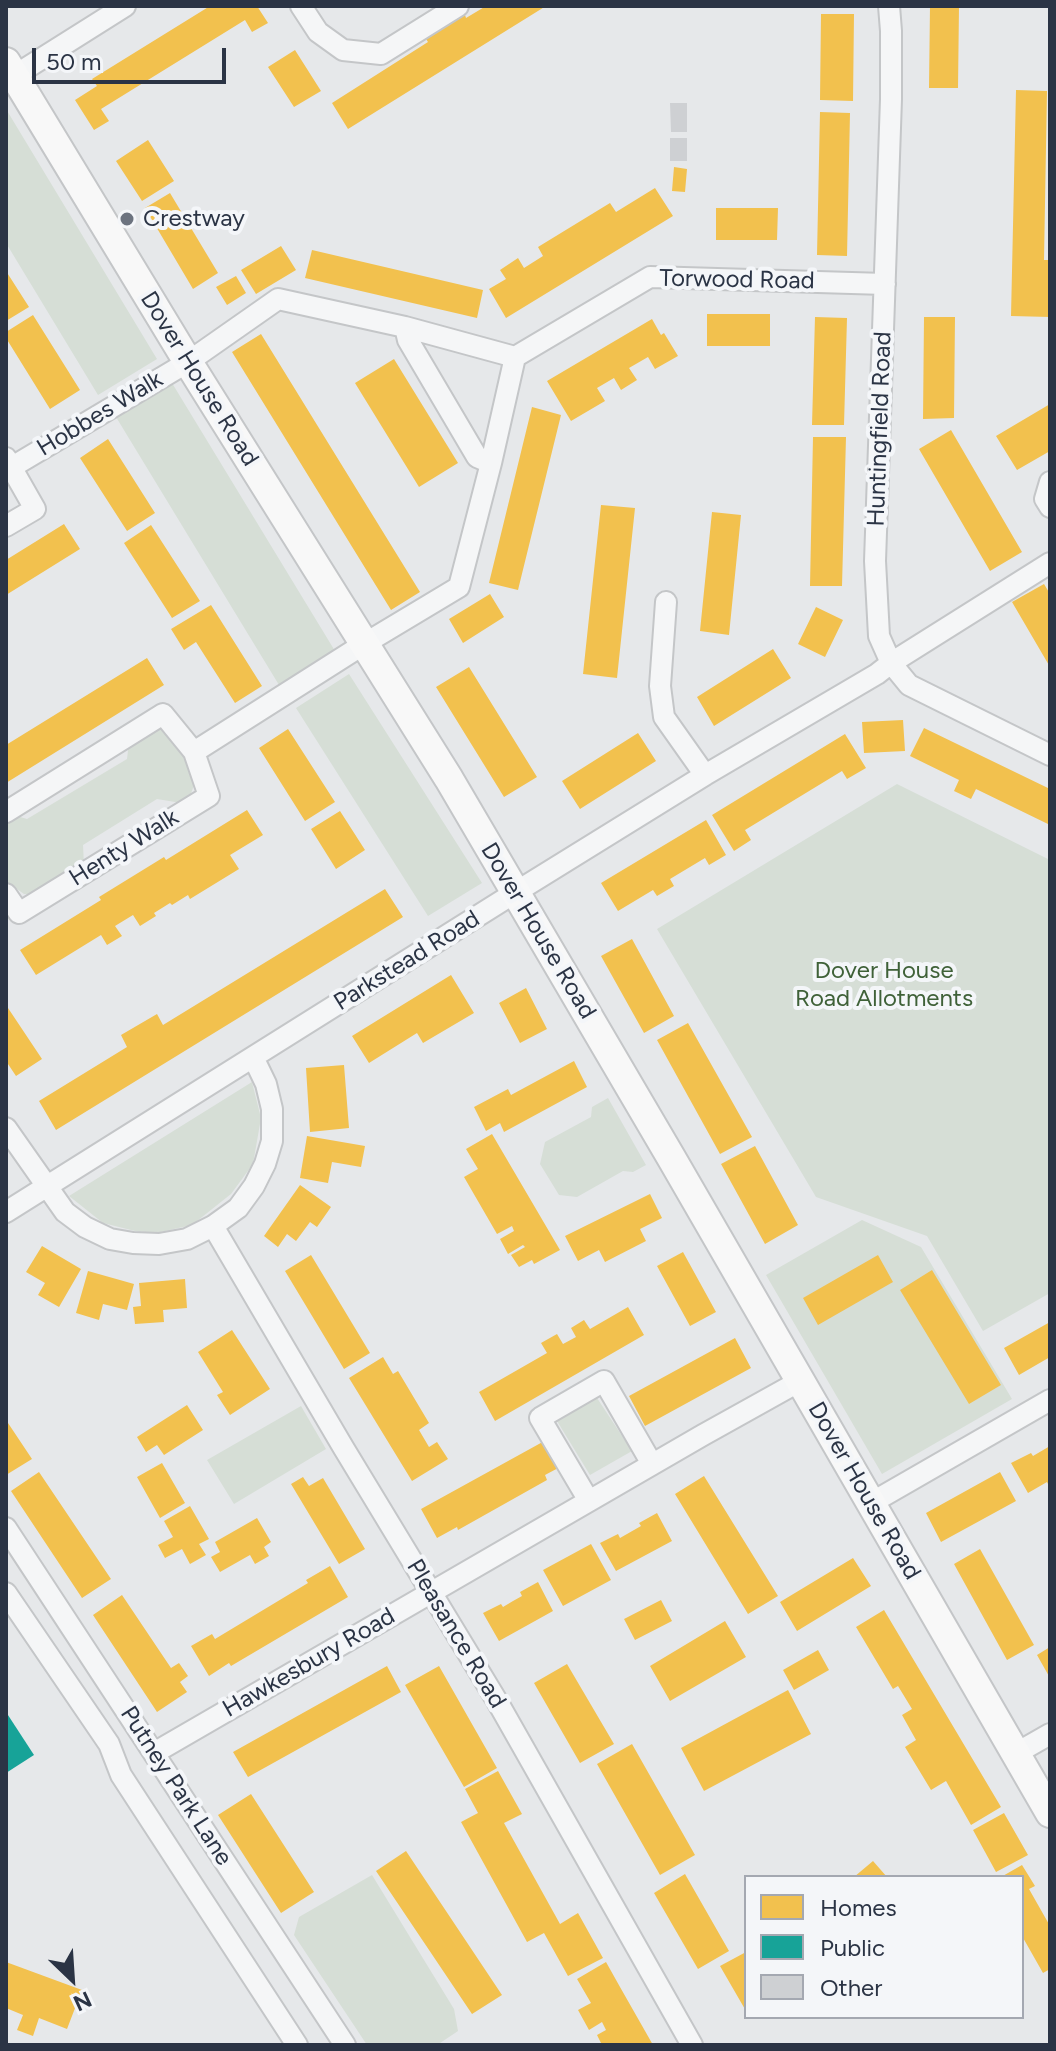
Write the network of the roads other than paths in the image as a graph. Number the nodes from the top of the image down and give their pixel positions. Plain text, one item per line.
1 (125, 6) edge
2 (301, 6) edge
3 (458, 6) edge
4 (889, 6) edge
5 (9, 73) edge
6 (885, 284) junction
7 (405, 327) junction
8 (515, 357) junction
9 (188, 362) junction
10 (9, 462) edge
11 (491, 463) junction
12 (1050, 482) edge
13 (1050, 507) edge
14 (6, 526) edge
15 (1050, 563) edge
16 (666, 602) dead end
17 (364, 644) junction
18 (891, 663) junction
19 (194, 752) junction
20 (1050, 755) edge
21 (705, 775) junction
22 (6, 812) edge
23 (516, 892) junction
24 (6, 894) edge
25 (253, 1057) junction
26 (6, 1128) edge
27 (46, 1188) junction
28 (6, 1212) edge
29 (213, 1226) junction
30 (800, 1381) junction
31 (1050, 1400) edge
32 (652, 1464) junction
33 (589, 1501) junction
34 (871, 1503) junction
35 (6, 1528) edge
36 (431, 1592) junction
37 (6, 1593) edge
38 (1050, 1734) edge
39 (154, 1753) junction
40 (1015, 1754) junction
41 (1050, 1813) edge
42 (297, 2045) edge
43 (345, 2045) edge
44 (692, 2045) edge

1 - 5 street
2 - 3 street
4 - 6 street, Huntingfield Road
5 - 9 street, Dover House Road
6 - 8 street, Torwood Road
6 - 18 street, Huntingfield Road
7 - 8 street, Hobbes Walk
7 - 9 street, Hobbes Walk
7 - 11 street
8 - 11 street
9 - 10 street, Hobbes Walk
9 - 17 street, Dover House Road
10 - 14 street, Hobbes Walk
11 - 17 street
12 - 13 street
15 - 18 street, Parkstead Road
16 - 21 street
17 - 19 street
17 - 23 street, Dover House Road
18 - 20 street, Huntingfield Road
18 - 21 street, Parkstead Road
19 - 22 street, Henty Walk
19 - 24 street, Henty Walk
21 - 23 street, Parkstead Road
23 - 25 street, Parkstead Road
23 - 30 street, Dover House Road
25 - 27 street, Parkstead Road
25 - 29 street
26 - 27 street
27 - 28 street, Parkstead Road
27 - 29 street
29 - 36 street, Pleasance Road
30 - 32 street, Hawkesbury Road
30 - 34 street, Dover House Road
31 - 34 street
32 - 33 street, Hawkesbury Road
32 - 33 street
33 - 36 street, Hawkesbury Road
34 - 40 street, Dover House Road
35 - 39 street, Putney Park Lane
36 - 39 street, Hawkesbury Road
36 - 44 street, Pleasance Road
37 - 42 street, Putney Park Lane
38 - 40 street
39 - 43 street, Putney Park Lane
40 - 41 street, Dover House Road

